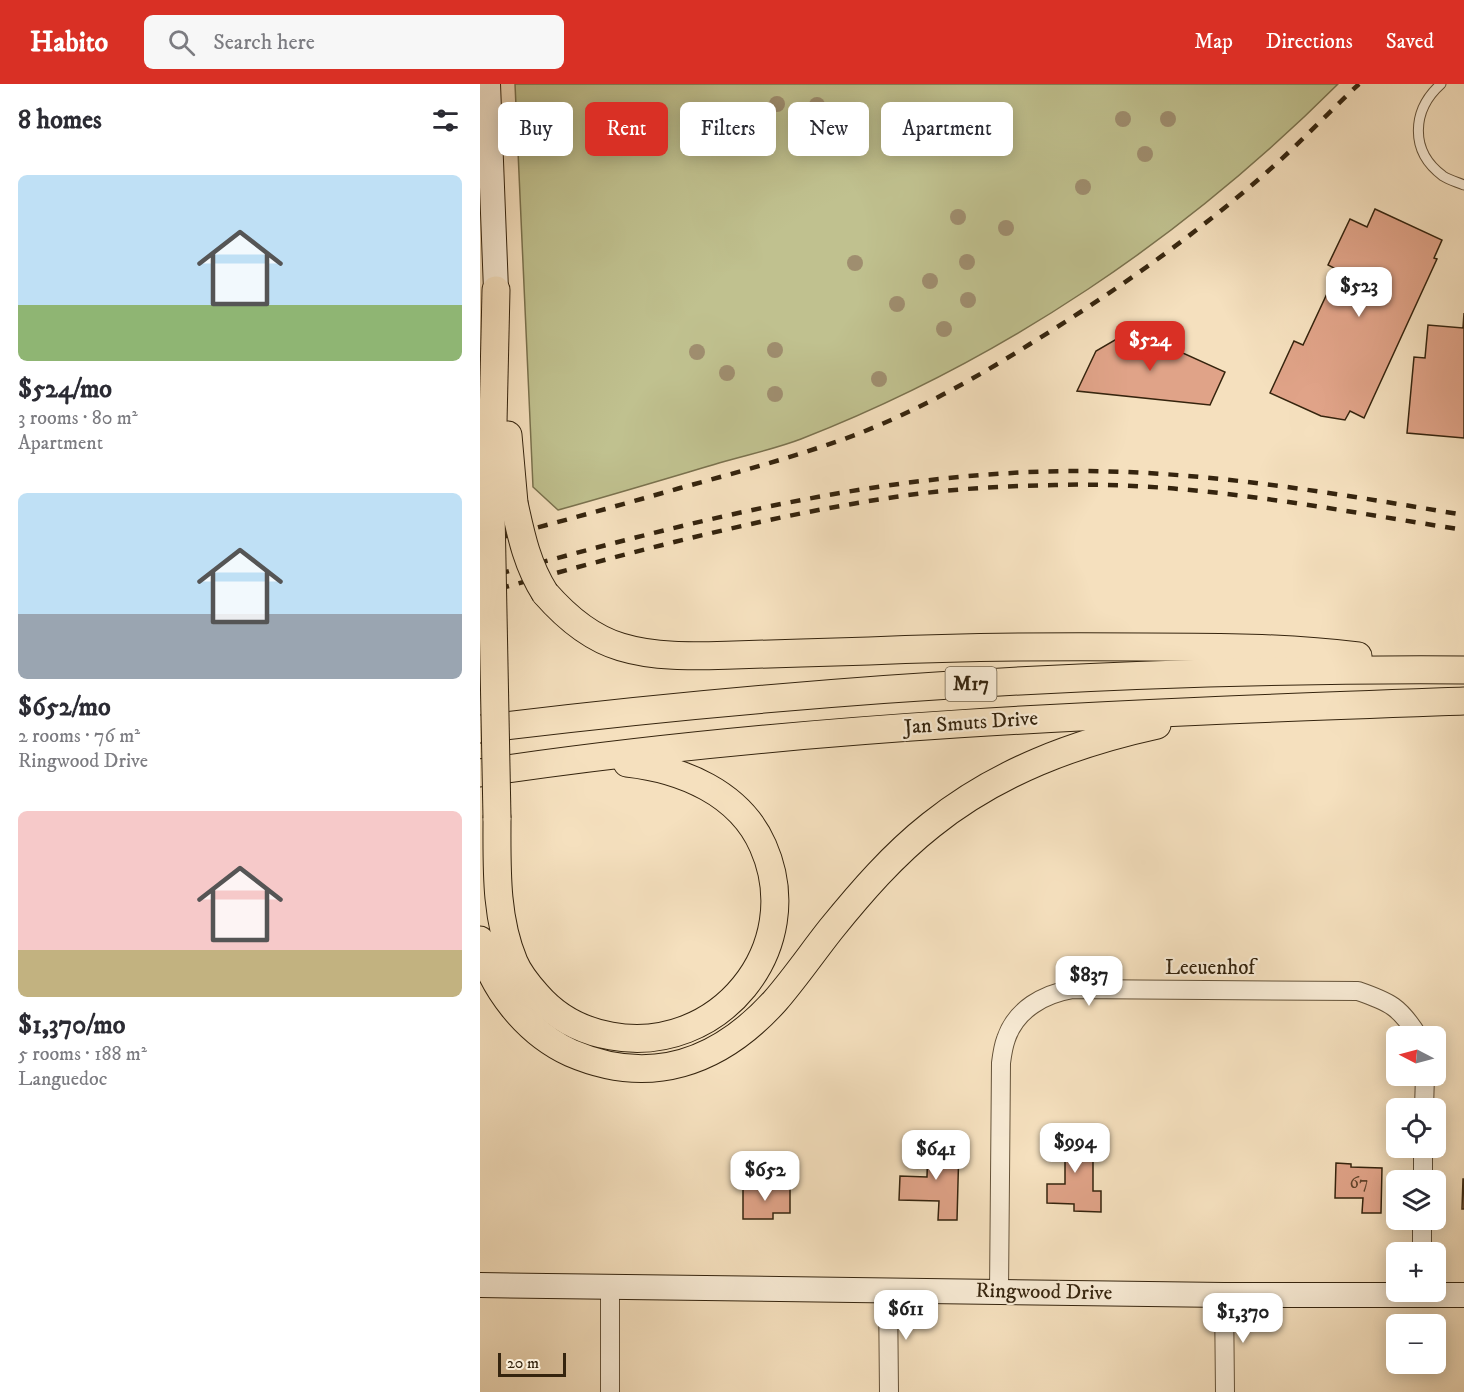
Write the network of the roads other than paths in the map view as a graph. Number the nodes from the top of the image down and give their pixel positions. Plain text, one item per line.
1 (489, 84) edge
2 (1441, 84) edge
3 (1464, 185) edge
4 (496, 290) joint
5 (502, 507) junction
6 (1464, 669) edge
7 (1464, 701) edge
8 (1225, 710) junction
9 (480, 729) edge
10 (535, 765) junction
11 (480, 773) edge
12 (480, 940) edge
13 (1412, 1026) edge
14 (480, 1285) edge
15 (610, 1287) junction
16 (888, 1290) junction
17 (999, 1292) junction
18 (1386, 1293) edge
19 (1446, 1294) edge
20 (1224, 1295) junction
21 (1464, 1295) edge
22 (610, 1392) edge
23 (889, 1392) edge
24 (1225, 1392) edge

1 - 4 street
2 - 3 lane
4 - 5 main road
5 - 6 main road, bridge
5 - 10 main road, bridge
6 - 9 main road, Jan Smuts Drive / M17
7 - 8 main road, Jan Smuts Drive / M17
8 - 10 main road, Jan Smuts Drive / M17
8 - 12 main road
10 - 11 main road, Jan Smuts Drive
13 - 17 street, Leeuenhof
14 - 15 street, Ringwood Drive
15 - 16 street, Ringwood Drive
15 - 22 street
16 - 17 street, Ringwood Drive
16 - 23 street
17 - 20 street, Ringwood Drive
18 - 20 street, Ringwood Drive
19 - 21 street, Ringwood Drive
20 - 24 street

